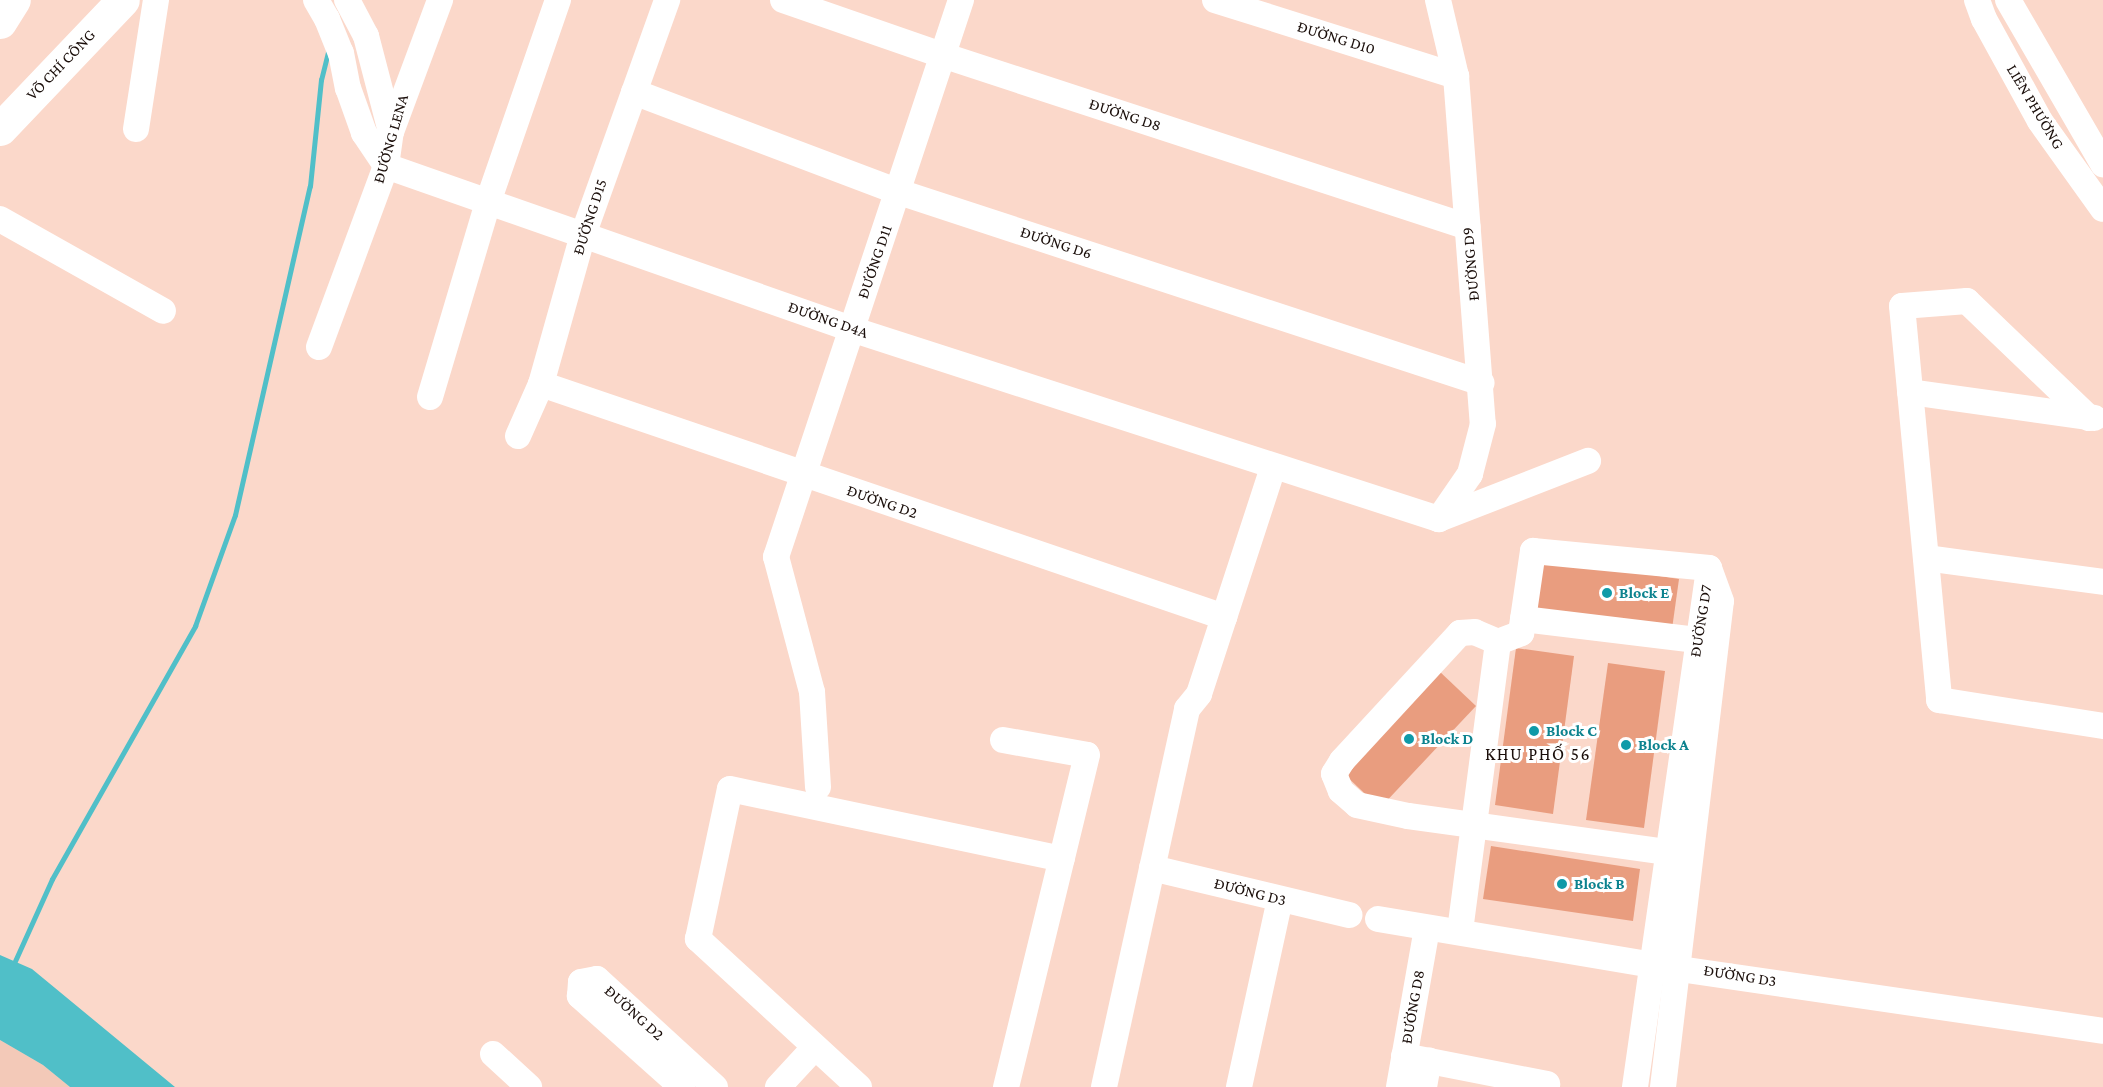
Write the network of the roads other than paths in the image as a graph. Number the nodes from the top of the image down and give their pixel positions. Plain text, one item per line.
1 (14, 0) edge
2 (123, 0) edge
3 (156, 0) edge
4 (316, 0) edge
5 (347, 0) edge
6 (440, 0) edge
7 (558, 0) edge
8 (667, 0) edge
9 (783, 0) edge
10 (961, 0) edge
11 (1215, 0) edge
12 (1438, 0) edge
13 (1977, 0) edge
14 (2008, 0) edge
15 (0, 22) edge
16 (942, 55) junction
17 (1456, 76) junction
18 (634, 92) junction
19 (0, 129) edge
20 (136, 129) dead end
21 (392, 132) junction
22 (2103, 164) edge
23 (386, 166) junction
24 (899, 192) junction
25 (488, 202) junction
26 (2103, 209) edge
27 (2, 224) edge
28 (1468, 227) junction
29 (582, 235) junction
30 (163, 311) dead end
31 (851, 329) junction
32 (319, 347) dead end
33 (1482, 382) junction
34 (541, 384) junction
35 (1910, 392) junction
36 (430, 397) dead end
37 (2096, 419) edge
38 (518, 436) dead end
39 (1587, 461) dead end
40 (1273, 467) junction
41 (803, 475) junction
42 (1439, 519) junction
43 (1926, 558) junction
44 (1709, 568) junction
45 (2103, 582) edge
46 (1224, 617) junction
47 (1523, 619) junction
48 (1697, 640) junction
49 (1498, 642) junction
50 (2103, 726) edge
51 (1003, 740) dead end
52 (818, 787) dead end
53 (1473, 826) junction
54 (1668, 852) junction
55 (1062, 859) junction
56 (1159, 870) junction
57 (1280, 899) junction
58 (1349, 915) dead end
59 (1378, 919) dead end
60 (1427, 927) junction
61 (1460, 931) junction
62 (1664, 966) junction
63 (2103, 1031) edge
64 (815, 1047) junction
65 (493, 1054) dead end
66 (1404, 1056) junction
67 (1430, 1060) junction
68 (1505, 1081) edge
69 (1547, 1084) dead end
70 (529, 1087) edge
71 (682, 1087) edge
72 (715, 1087) edge
73 (778, 1087) edge
74 (859, 1087) edge
75 (1006, 1087) edge
76 (1104, 1087) edge
77 (1120, 1087) edge
78 (1239, 1087) edge
79 (1398, 1087) edge
80 (1424, 1087) edge
81 (1635, 1087) edge
82 (1663, 1087) edge

1 - 15 highway
2 - 19 highway, VÕ CHÍ CÔNG
3 - 20 street
4 - 23 street
5 - 21 street
6 - 21 street, ĐƯỜNG LENA
7 - 25 street
8 - 18 street, ĐƯỜNG D15
9 - 16 street, ĐƯỜNG D8
10 - 16 street, ĐƯỜNG D11
11 - 17 street, ĐƯỜNG D10
12 - 17 street, ĐƯỜNG D9
13 - 26 street, LIÊN PHƯỜNG
14 - 22 street, LIÊN PHƯỜNG
16 - 24 street, ĐƯỜNG D11
16 - 28 street, ĐƯỜNG D8
17 - 28 street, ĐƯỜNG D9
18 - 24 street, ĐƯỜNG D6
18 - 29 street, ĐƯỜNG D15
21 - 23 street, ĐƯỜNG LENA
23 - 25 street, ĐƯỜNG D4A
23 - 32 street, ĐƯỜNG LENA
24 - 31 street, ĐƯỜNG D11
24 - 33 street, ĐƯỜNG D6
25 - 29 street, ĐƯỜNG D4A
25 - 36 street
27 - 30 street
28 - 33 street, ĐƯỜNG D9
29 - 31 street, ĐƯỜNG D4A
29 - 34 street, ĐƯỜNG D15
31 - 40 street, ĐƯỜNG D4A
31 - 41 street, ĐƯỜNG D11
33 - 42 street, ĐƯỜNG D9
34 - 38 street, ĐƯỜNG D15
34 - 41 street, ĐƯỜNG D2
35 - 37 street
35 - 37 street
35 - 43 street
39 - 42 street
40 - 42 street, ĐƯỜNG D4A
40 - 46 street
41 - 46 street, ĐƯỜNG D2
41 - 52 street, ĐƯỜNG D11
43 - 45 street
43 - 50 street
44 - 47 street
44 - 48 street, ĐƯỜNG D7
44 - 62 street, ĐƯỜNG D7
46 - 56 street
47 - 48 street
47 - 49 street
48 - 54 street, ĐƯỜNG D7
49 - 53 street
49 - 53 street
51 - 55 street
53 - 54 street
53 - 61 street
54 - 62 street, ĐƯỜNG D7
55 - 64 street
55 - 75 street
56 - 57 street, ĐƯỜNG D3
56 - 76 street
56 - 77 street
57 - 58 street, ĐƯỜNG D3
57 - 78 street
59 - 60 street, ĐƯỜNG D3
60 - 61 street, ĐƯỜNG D3
60 - 66 street, ĐƯỜNG D8
61 - 62 street, ĐƯỜNG D3
62 - 63 street, ĐƯỜNG D3
62 - 81 street, ĐƯỜNG D7
62 - 82 street, ĐƯỜNG D7
64 - 73 street
64 - 74 street
65 - 70 street
66 - 67 street
66 - 79 street, ĐƯỜNG D8
67 - 68 street
67 - 80 street, ĐƯỜNG D8
68 - 69 street
71 - 72 street, ĐƯỜNG D2

